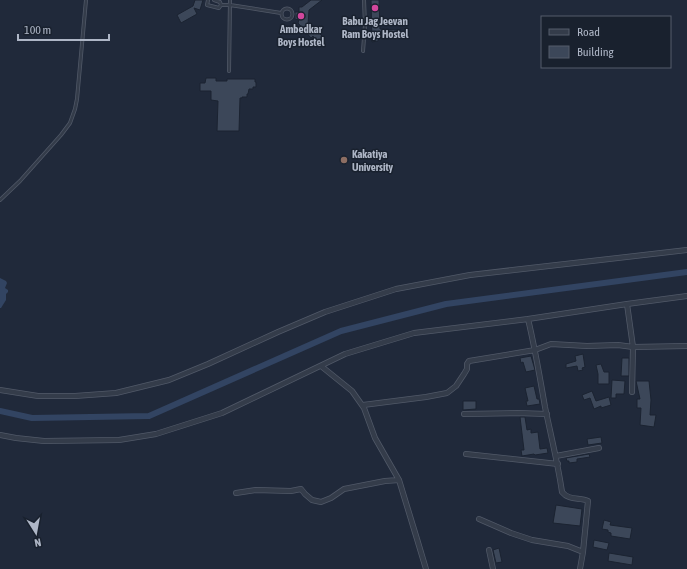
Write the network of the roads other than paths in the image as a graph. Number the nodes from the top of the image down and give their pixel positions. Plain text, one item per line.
1 (86, 0) edge
2 (208, 0) edge
3 (214, 0) edge
4 (230, 0) edge
5 (364, 0) edge
6 (222, 5) junction
7 (230, 5) junction
8 (281, 13) junction
9 (364, 51) dead end
10 (229, 71) dead end
11 (0, 200) edge
12 (687, 250) edge
13 (687, 296) edge
14 (627, 304) junction
15 (528, 319) junction
16 (687, 346) edge
17 (633, 347) junction
18 (535, 350) junction
19 (321, 366) junction
20 (0, 390) edge
21 (632, 392) dead end
22 (363, 405) junction
23 (464, 414) dead end
24 (547, 414) junction
25 (0, 435) edge
26 (599, 448) dead end
27 (466, 454) dead end
28 (556, 456) junction
29 (558, 464) junction
30 (399, 480) junction
31 (236, 493) dead end
32 (479, 519) dead end
33 (488, 550) dead end
34 (583, 552) junction
35 (426, 569) edge
36 (493, 569) edge
37 (580, 569) edge

1 - 11 lane
2 - 6 lane
3 - 6 lane
4 - 7 lane
5 - 9 lane
6 - 7 lane
7 - 8 lane
7 - 10 lane
8 - 8 lane
12 - 20 street
13 - 14 street
14 - 15 street
14 - 17 street
15 - 18 street
15 - 19 street
16 - 17 street
17 - 18 street
17 - 21 street
18 - 22 street
18 - 24 street
19 - 22 street
19 - 25 street
22 - 30 street
23 - 24 street
24 - 28 street
26 - 28 street
27 - 29 street
28 - 29 street
29 - 34 street
30 - 31 street
30 - 35 street
32 - 34 street
33 - 36 street
34 - 37 street

